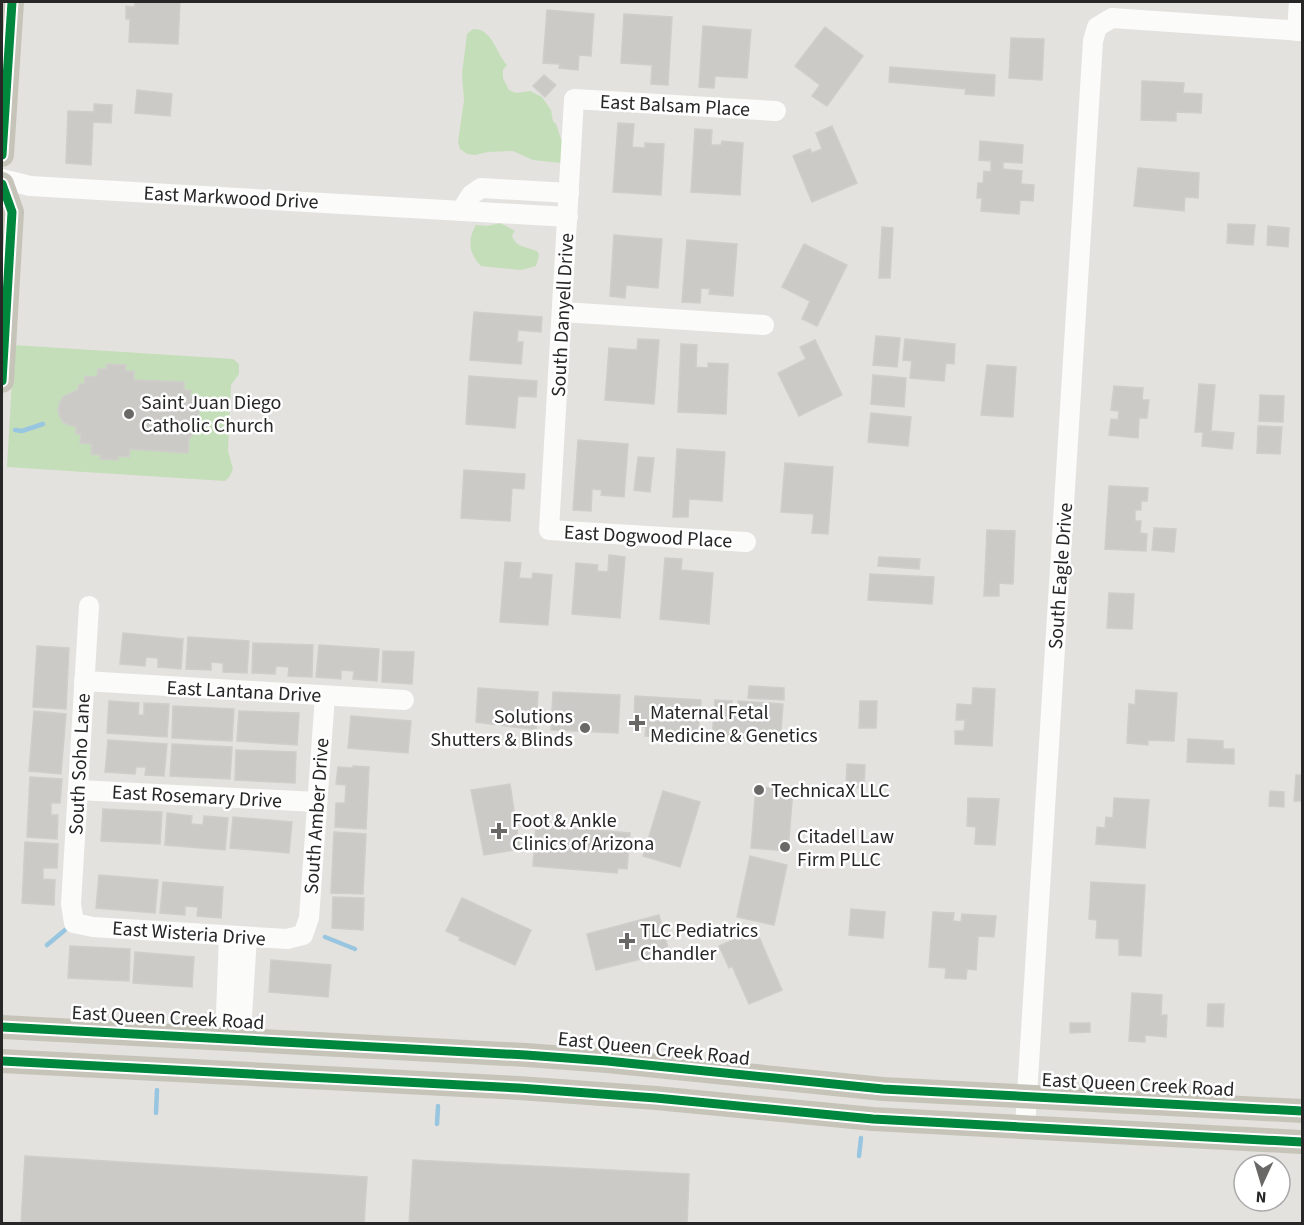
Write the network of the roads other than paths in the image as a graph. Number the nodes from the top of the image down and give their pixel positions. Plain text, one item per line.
1 (12, 2) edge
2 (1299, 2) edge
3 (1300, 31) edge
4 (574, 99) joint
5 (777, 111) dead end
6 (2, 154) edge
7 (2, 182) edge
8 (569, 193) junction
9 (461, 211) junction
10 (568, 217) junction
11 (563, 312) junction
12 (764, 325) dead end
13 (2, 381) edge
14 (549, 530) joint
15 (746, 542) dead end
16 (89, 606) dead end
17 (84, 681) junction
18 (325, 696) junction
19 (404, 700) dead end
20 (78, 790) junction
21 (317, 802) junction
22 (74, 923) joint
23 (303, 935) joint
24 (238, 937) junction
25 (2, 1027) edge
26 (232, 1039) junction
27 (399, 1048) junction
28 (2, 1061) edge
29 (396, 1081) junction
30 (1027, 1096) junction
31 (1302, 1111) edge
32 (1025, 1127) junction
33 (1302, 1142) edge

1 - 6 main road
2 - 3 street
3 - 30 street, South Eagle Drive
4 - 5 street, East Balsam Place
4 - 8 street, South Danyell Drive
7 - 9 street, East Markwood Drive
7 - 13 main road
8 - 9 street
8 - 10 street, South Danyell Drive
9 - 10 street, East Markwood Drive
10 - 11 street, South Danyell Drive
11 - 12 street
11 - 14 street, South Danyell Drive
14 - 15 street, East Dogwood Place
16 - 17 street, South Soho Lane
17 - 18 street, East Lantana Drive
17 - 20 street, South Soho Lane
18 - 19 street, East Lantana Drive
18 - 21 street, South Amber Drive
20 - 21 street, East Rosemary Drive
20 - 22 street, South Soho Lane
21 - 23 street, South Amber Drive
22 - 24 street, East Wisteria Drive
23 - 24 street, East Wisteria Drive
24 - 26 street
25 - 26 main road, East Queen Creek Road
26 - 27 main road, East Queen Creek Road
27 - 29 main road
27 - 30 main road, East Queen Creek Road
28 - 29 main road
29 - 32 main road
30 - 31 main road, East Queen Creek Road
30 - 32 street, South Eagle Drive
32 - 33 main road

